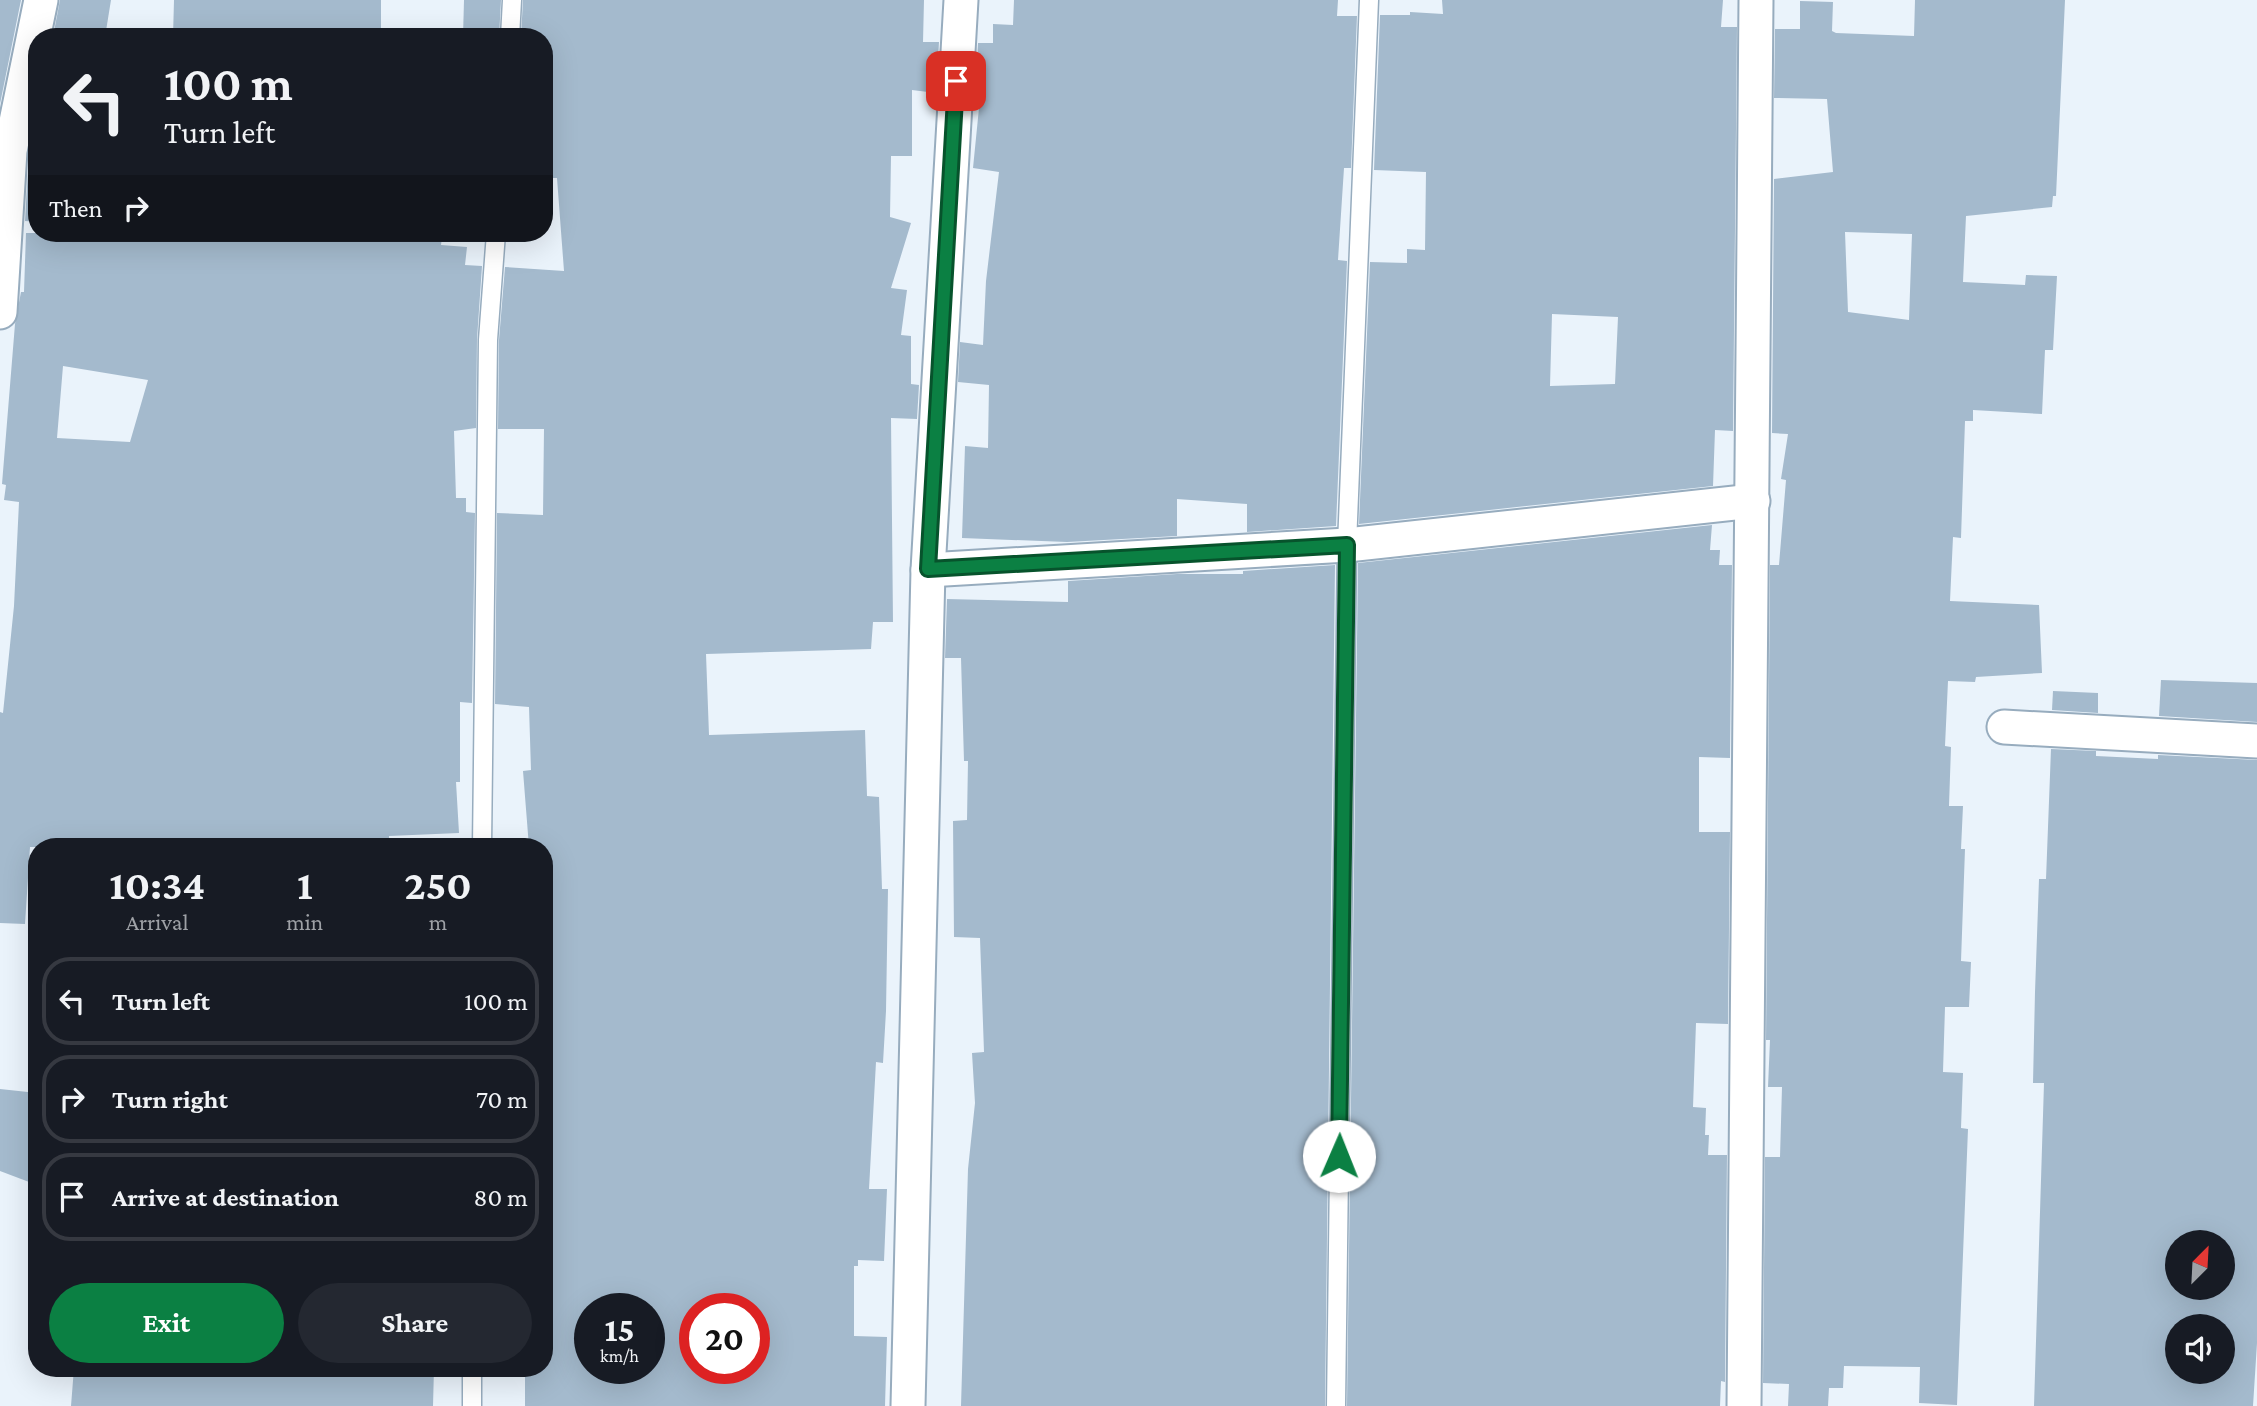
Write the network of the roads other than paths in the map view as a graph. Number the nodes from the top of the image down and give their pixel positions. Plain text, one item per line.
1 (41, 0) edge
2 (512, 0) edge
3 (961, 0) edge
4 (1370, 0) edge
5 (1756, 0) edge
6 (35, 28) edge
7 (510, 28) edge
8 (28, 63) edge
9 (495, 242) edge
10 (0, 312) edge
11 (1753, 501) junction
12 (1347, 545) junction
13 (928, 569) junction
14 (2004, 727) dead end
15 (2257, 741) edge
16 (482, 838) edge
17 (472, 1377) edge
18 (472, 1406) edge
19 (908, 1406) edge
20 (1336, 1406) edge
21 (1744, 1406) edge

1 - 6 street
2 - 7 lane
3 - 13 street
4 - 12 lane
5 - 11 street
8 - 10 street
9 - 16 lane
11 - 12 street
11 - 21 street
12 - 13 street
12 - 20 lane
13 - 19 street
14 - 15 street
17 - 18 lane

